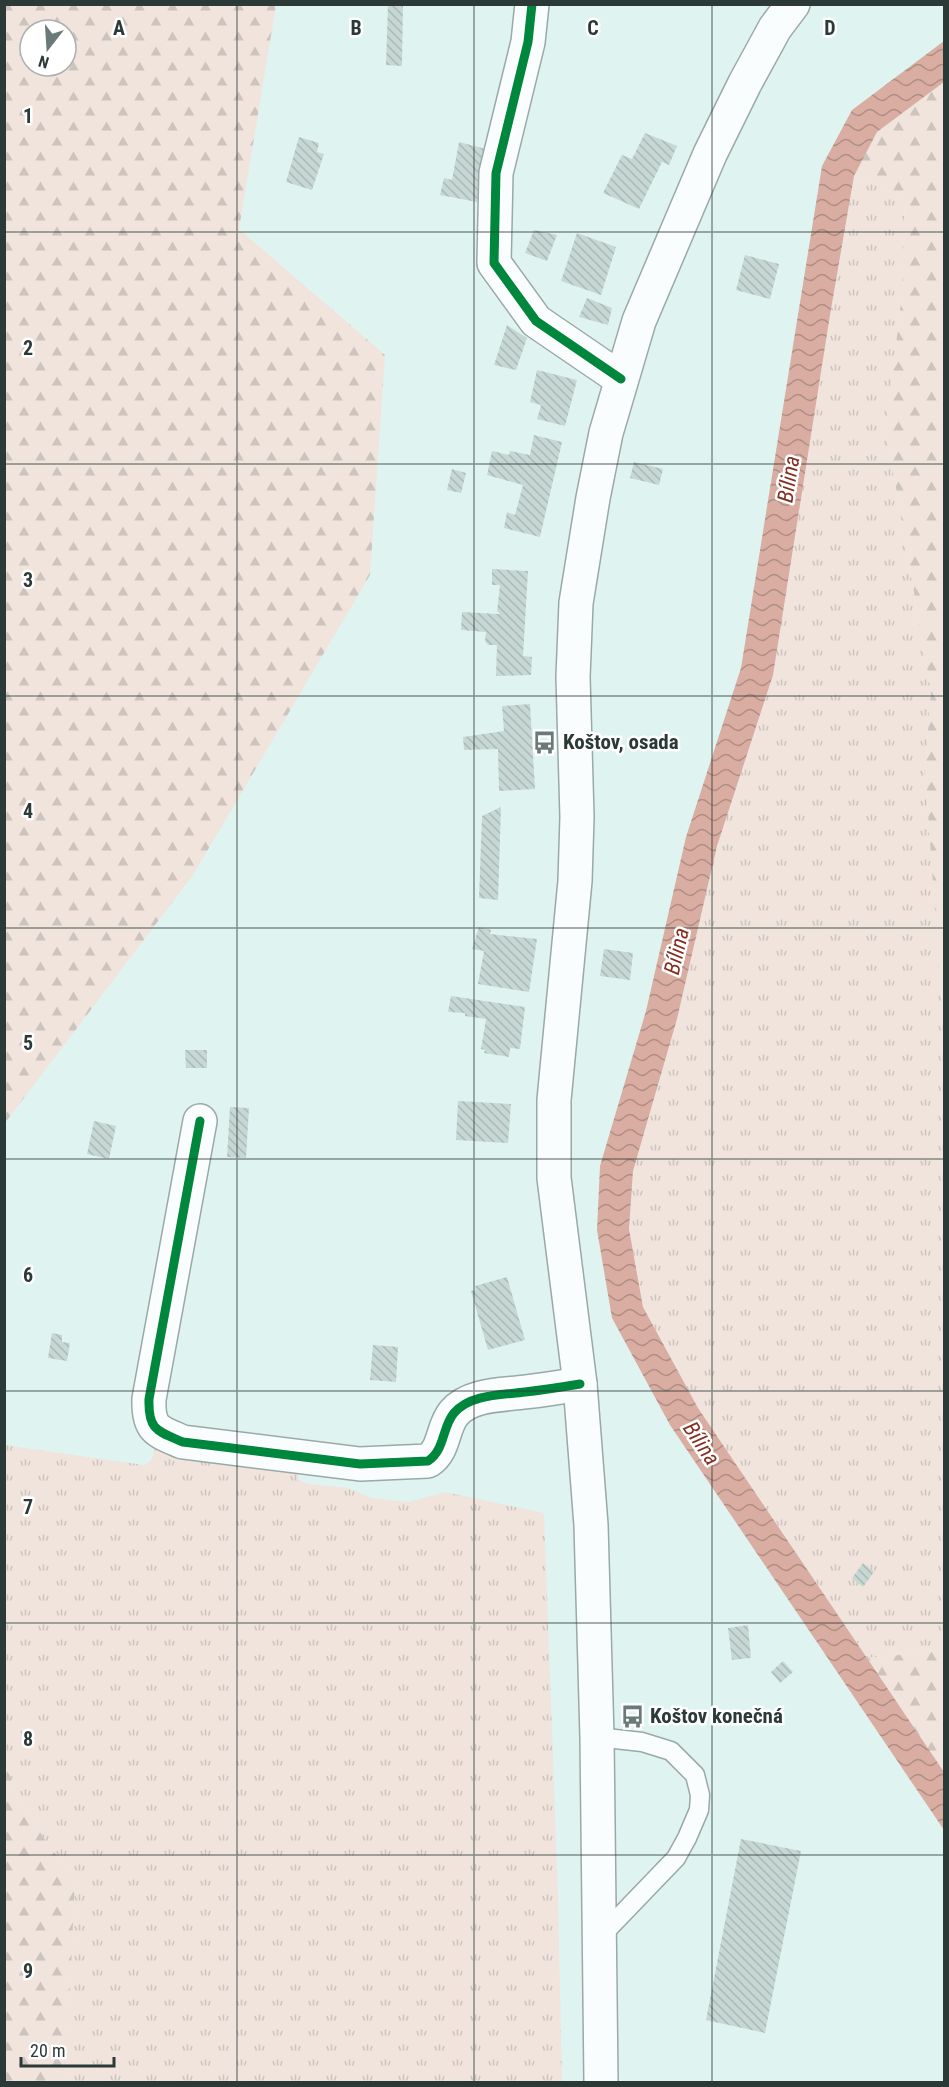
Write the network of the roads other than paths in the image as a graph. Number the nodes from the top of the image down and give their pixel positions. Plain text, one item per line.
1 (532, 4) edge
2 (780, 12) edge
3 (621, 379) junction
4 (200, 1121) dead end
5 (580, 1384) junction
6 (597, 1737) junction
7 (600, 1937) junction
8 (601, 2082) edge

1 - 3 main road
2 - 3 main road
3 - 5 main road
4 - 5 main road
5 - 6 main road
6 - 7 main road
6 - 7 lane
7 - 8 main road

